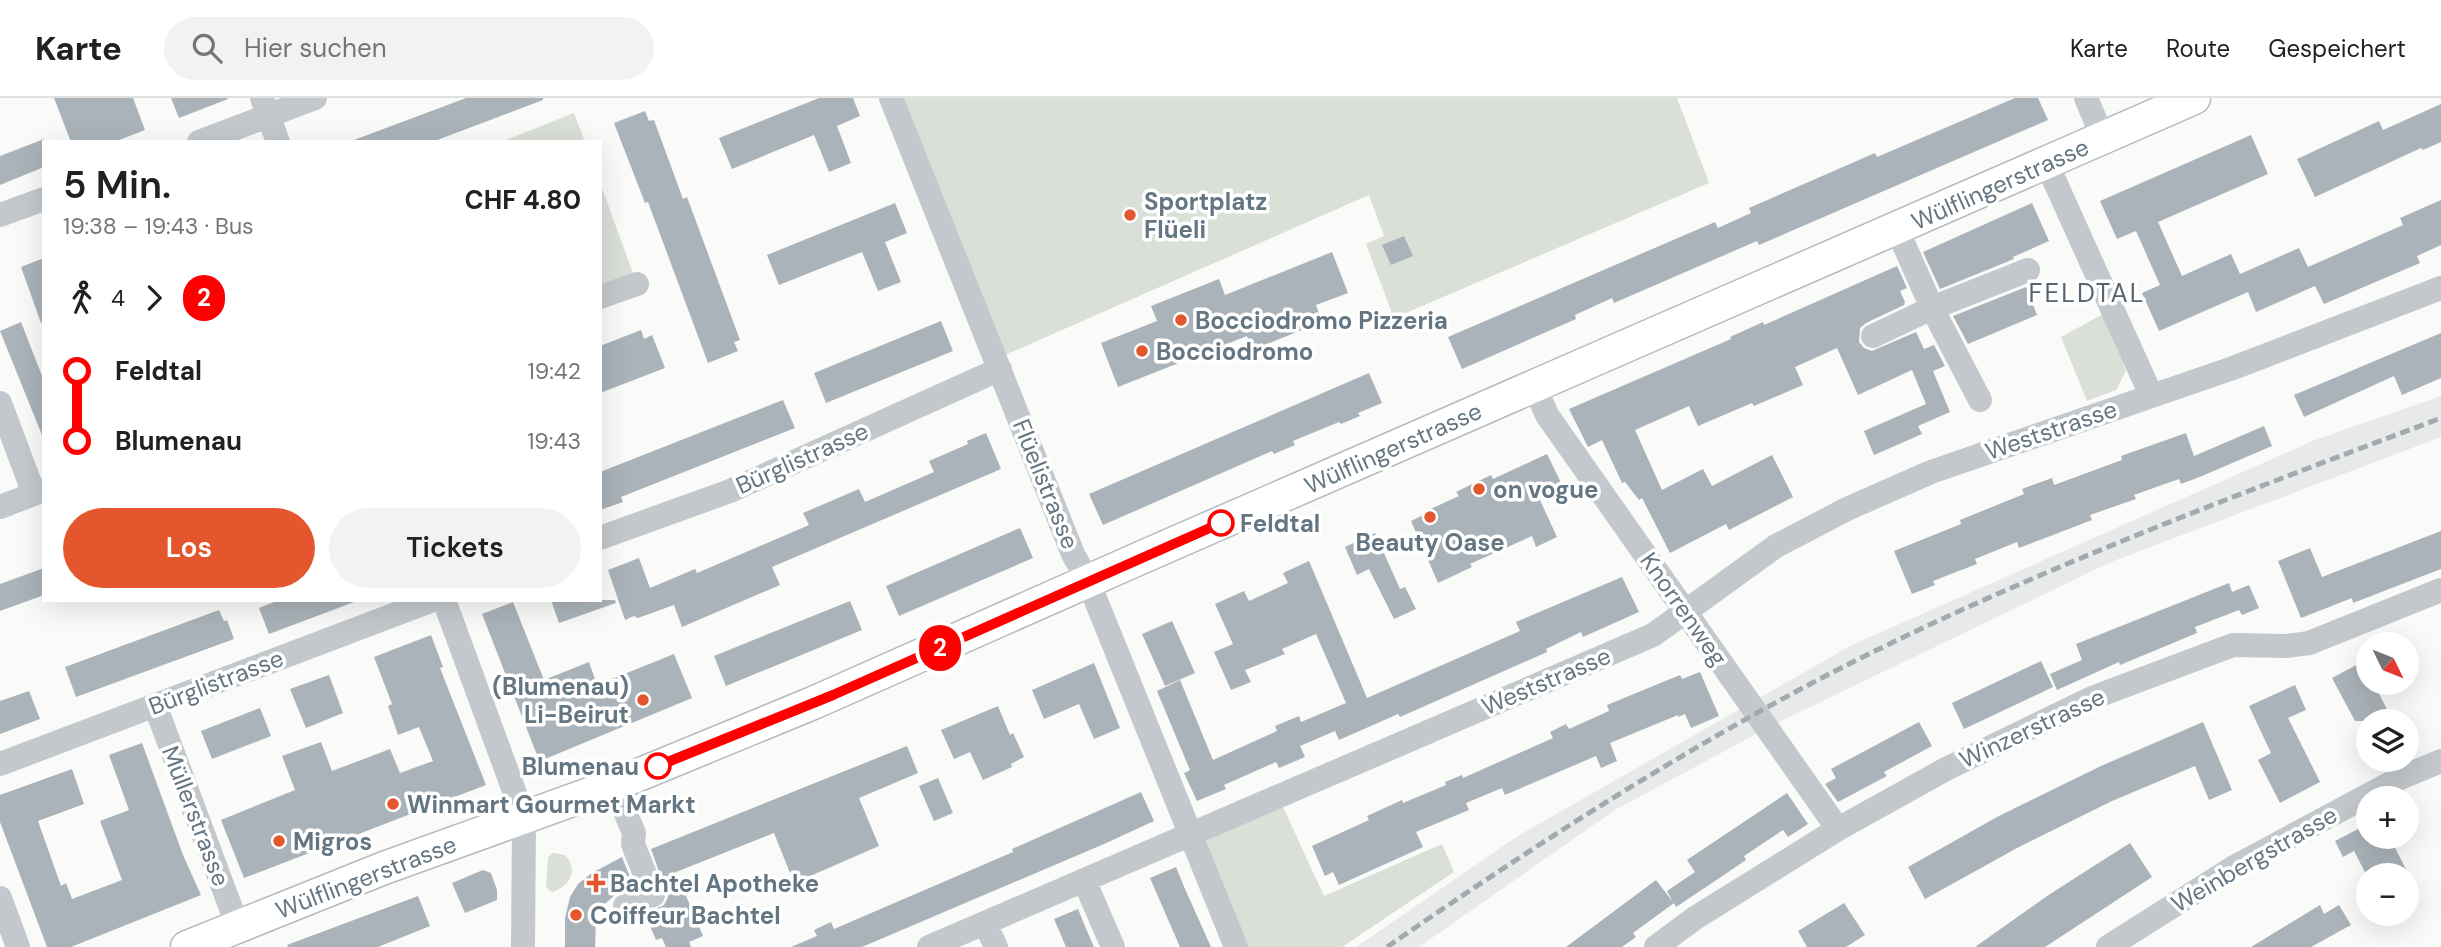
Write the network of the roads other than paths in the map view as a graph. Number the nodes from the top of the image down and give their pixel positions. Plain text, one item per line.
1 (315, 98) edge
2 (891, 98) edge
3 (2086, 98) edge
4 (2194, 98) edge
5 (265, 107) edge
6 (2103, 138) junction
7 (203, 140) edge
8 (277, 140) edge
9 (2047, 164) junction
10 (42, 200) edge
11 (0, 215) edge
12 (1897, 229) junction
13 (2028, 270) dead end
14 (637, 284) dead end
15 (2441, 288) edge
16 (602, 296) edge
17 (1932, 308) junction
18 (1874, 336) dead end
19 (1000, 369) junction
20 (1535, 387) junction
21 (2151, 395) junction
22 (1980, 400) dead end
23 (0, 403) edge
24 (39, 492) edge
25 (0, 507) edge
26 (602, 537) edge
27 (1088, 581) junction
28 (2441, 590) edge
29 (428, 602) edge
30 (445, 602) edge
31 (1686, 611) junction
32 (155, 705) junction
33 (2441, 761) edge
34 (0, 764) edge
35 (614, 785) junction
36 (524, 818) junction
37 (1838, 830) junction
38 (1190, 834) junction
39 (1084, 880) junction
40 (0, 898) edge
41 (625, 906) dead end
42 (985, 923) junction
43 (238, 927) junction
44 (18, 947) edge
45 (187, 947) edge
46 (523, 947) edge
47 (929, 947) edge
48 (996, 947) edge
49 (1113, 947) edge
50 (1236, 947) edge
51 (1656, 947) edge
52 (2108, 947) edge

1 - 5 street
2 - 19 street, Flüelistrasse
3 - 6 street, Wülflingerstrasse
4 - 6 main road, Wülflingerstrasse
5 - 7 street
5 - 8 street
6 - 9 main road, Wülflingerstrasse
9 - 12 main road, Wülflingerstrasse
9 - 21 street, Weststrasse
10 - 11 street
12 - 17 street, Wülflingerstrasse
12 - 20 main road, Wülflingerstrasse
13 - 17 street
14 - 16 street
15 - 21 street, Weststrasse
17 - 18 street
17 - 22 street, Wülflingerstrasse
19 - 26 street, Bürglistrasse
19 - 27 street, Flüelistrasse
20 - 27 main road, Wülflingerstrasse
20 - 31 street, Knorrenweg
21 - 31 street, Weststrasse
23 - 24 street
24 - 25 street
27 - 35 main road, Wülflingerstrasse
27 - 38 street, Flüelistrasse
28 - 37 street, Winzerstrasse
29 - 32 street, Bürglistrasse
30 - 36 street
31 - 37 street, Knorrenweg
31 - 38 street, Weststrasse
32 - 34 street, Bürglistrasse
32 - 43 street, Müllerstrasse
33 - 52 street, Weinbergstrasse
35 - 36 main road, Wülflingerstrasse
35 - 41 street
36 - 43 main road, Wülflingerstrasse
36 - 46 street
37 - 51 street, Winzerstrasse
38 - 39 street, Weststrasse
38 - 50 street, Flüelistrasse
39 - 42 street, Weststrasse
39 - 49 street
40 - 44 street
42 - 47 street, Weststrasse
42 - 48 street
43 - 45 main road, Wülflingerstrasse

